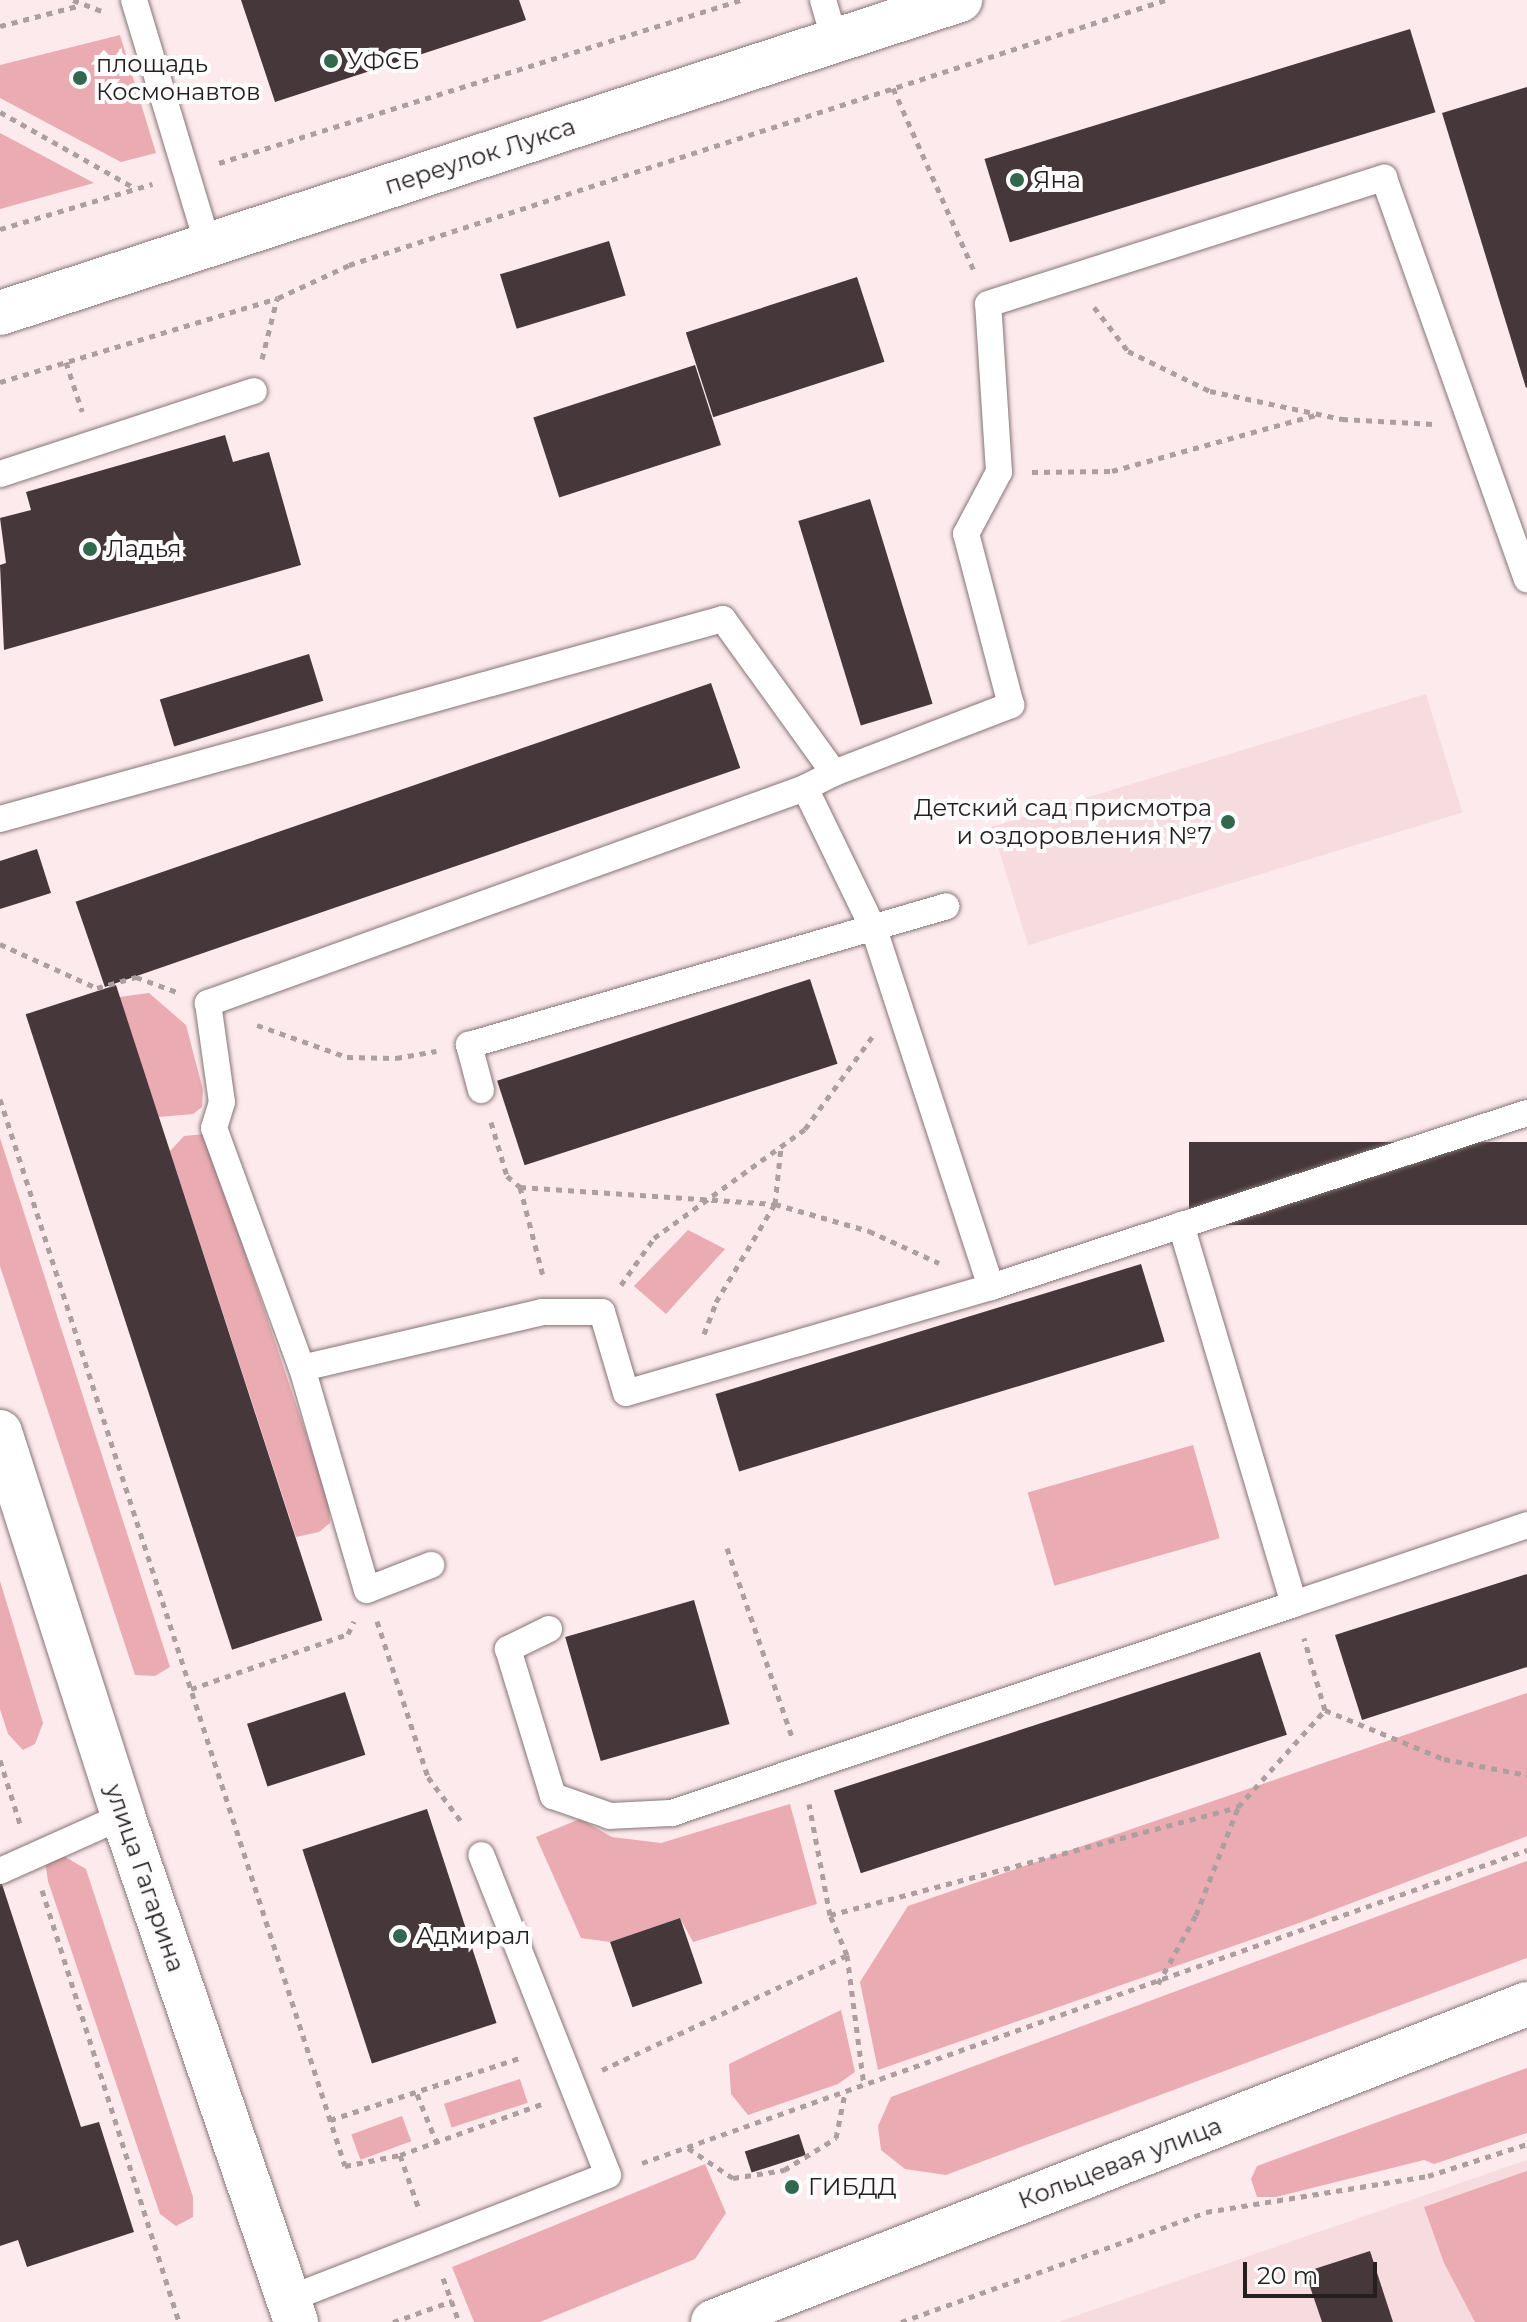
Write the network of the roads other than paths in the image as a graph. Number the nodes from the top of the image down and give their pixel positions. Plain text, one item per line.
1 (134, 0) edge
2 (960, 0) edge
3 (829, 20) edge
4 (208, 245) junction
5 (0, 313) edge
6 (254, 391) road end
7 (0, 474) edge
8 (1527, 579) edge
9 (834, 773) junction
10 (805, 788) junction
11 (0, 819) edge
12 (946, 906) dead end
13 (874, 930) junction
14 (481, 1090) road end
15 (1527, 1113) edge
16 (1181, 1225) junction
17 (991, 1287) junction
18 (302, 1368) junction
19 (0, 1432) edge
20 (1527, 1525) edge
21 (431, 1565) dead end
22 (1294, 1604) junction
23 (549, 1629) dead end
24 (123, 1816) junction
25 (481, 1855) dead end
26 (0, 1871) edge
27 (1527, 2004) edge
28 (291, 2311) edge
29 (713, 2322) edge

1 - 4 lane
2 - 3 main road, переулок Лукса
3 - 4 main road, переулок Лукса
4 - 5 main road, переулок Лукса
6 - 7 lane
8 - 9 lane
9 - 10 lane
9 - 11 lane
10 - 13 lane
10 - 18 lane
12 - 13 lane
13 - 14 lane
13 - 17 lane
15 - 16 lane
16 - 17 lane
16 - 22 lane
17 - 18 lane
18 - 21 lane
19 - 24 main road, улица Гагарина
20 - 22 lane
22 - 23 lane
24 - 26 lane
24 - 28 main road, улица Гагарина
25 - 28 lane
27 - 29 main road, Кольцевая улица

